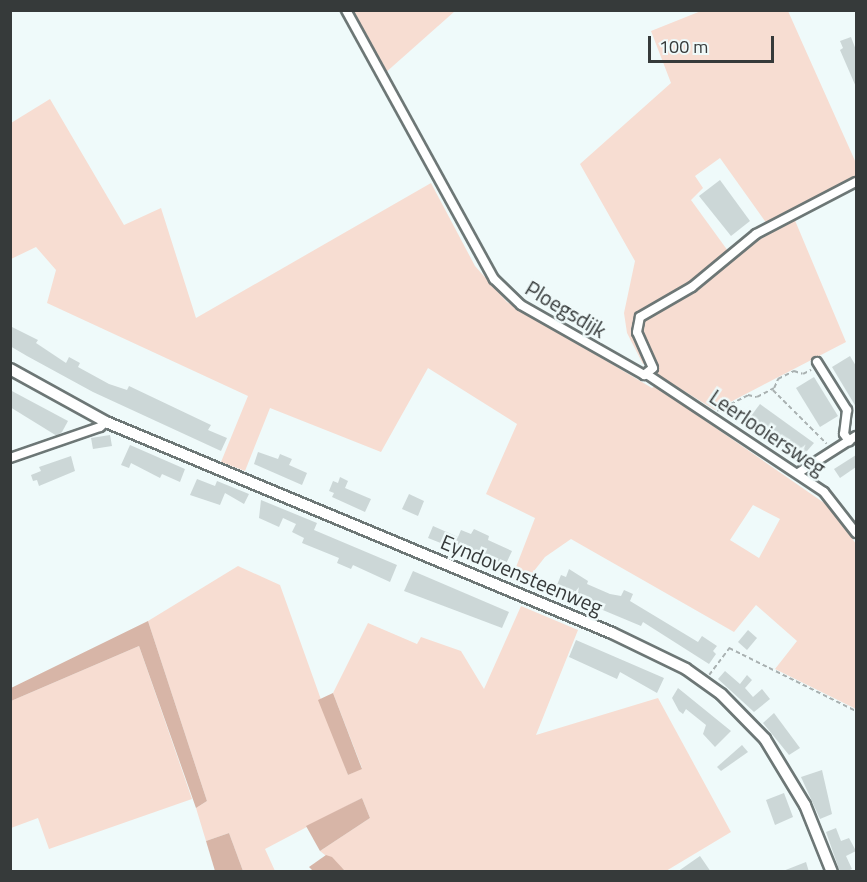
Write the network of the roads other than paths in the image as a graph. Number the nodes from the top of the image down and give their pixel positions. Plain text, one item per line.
1 (346, 10) edge
2 (856, 182) edge
3 (818, 364) road end
4 (10, 369) edge
5 (648, 375) junction
6 (106, 422) junction
7 (853, 439) edge
8 (10, 458) edge
9 (798, 473) junction
10 (856, 530) edge
11 (832, 872) edge

1 - 5 street, Ploegsdijk
2 - 5 street, Ploegsdijk
3 - 7 street
4 - 6 street, Eyndovensteenweg
5 - 9 street, Leerlooiersweg
6 - 8 street
6 - 11 street, Eyndovensteenweg
7 - 9 street
9 - 10 street, Leerlooiersweg

